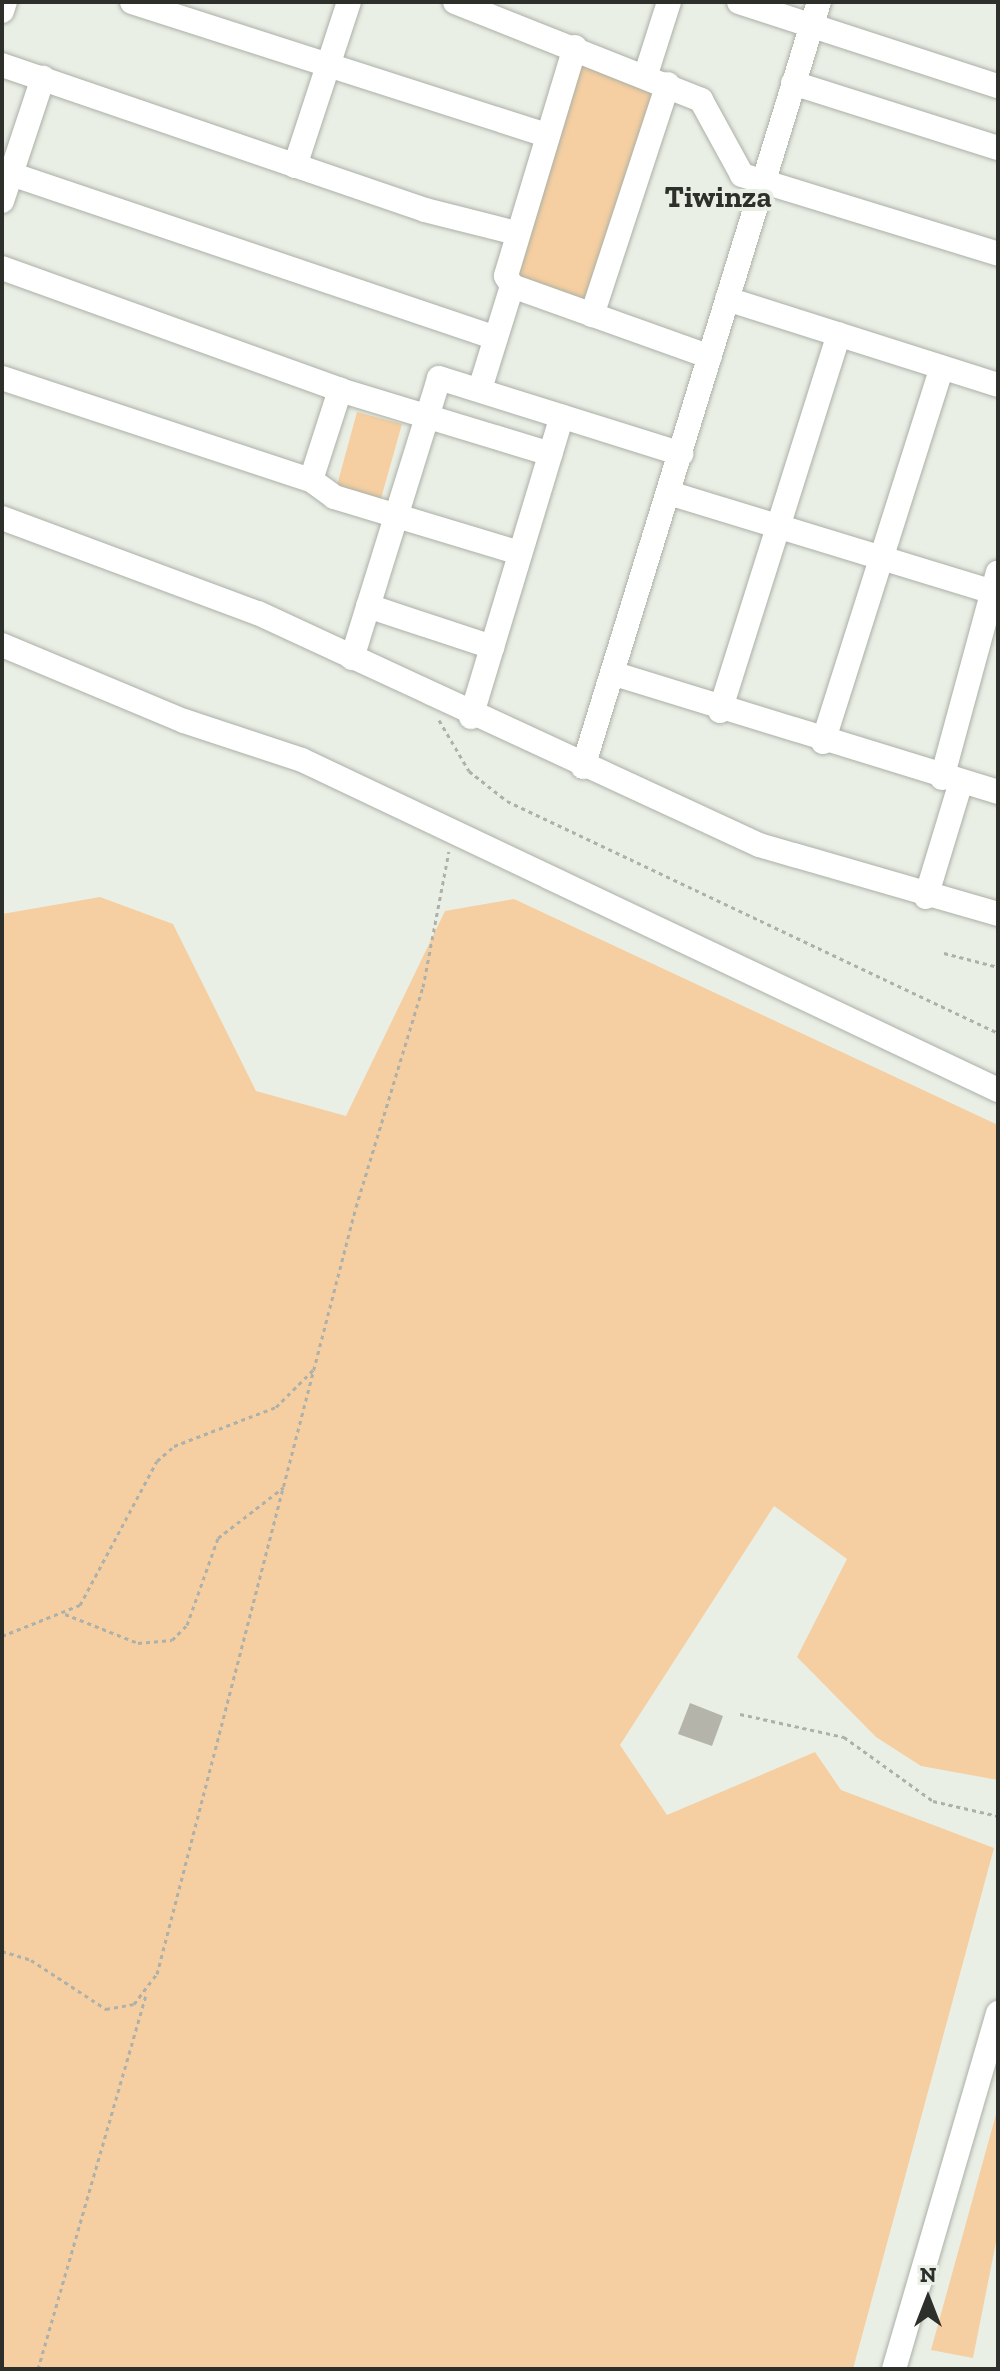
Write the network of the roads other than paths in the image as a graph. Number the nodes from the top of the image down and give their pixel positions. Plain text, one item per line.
1 (5, 2) edge
2 (132, 2) edge
3 (349, 2) edge
4 (455, 2) edge
5 (669, 2) edge
6 (739, 2) edge
7 (2, 11) edge
8 (815, 13) edge
9 (575, 47) junction
10 (2, 65) edge
11 (325, 69) junction
12 (43, 78) junction
13 (657, 79) junction
14 (793, 83) junction
15 (998, 86) edge
16 (546, 135) junction
17 (998, 148) edge
18 (295, 166) junction
19 (6, 172) edge
20 (766, 181) junction
21 (2, 201) edge
22 (516, 233) junction
23 (998, 254) edge
24 (2, 268) edge
25 (512, 286) junction
26 (727, 299) junction
27 (592, 315) junction
28 (839, 334) junction
29 (496, 338) junction
30 (710, 357) junction
31 (942, 367) junction
32 (2, 378) edge
33 (998, 385) edge
34 (480, 389) junction
35 (340, 390) junction
36 (427, 413) junction
37 (562, 416) junction
38 (550, 454) junction
39 (681, 454) junction
40 (311, 480) junction
41 (669, 493) junction
42 (397, 515) junction
43 (2, 518) edge
44 (780, 527) junction
45 (520, 553) junction
46 (882, 559) junction
47 (995, 582) edge
48 (368, 606) junction
49 (2, 645) edge
50 (492, 647) junction
51 (352, 658) junction
52 (615, 674) junction
53 (720, 711) junction
54 (471, 717) junction
55 (823, 742) junction
56 (583, 767) junction
57 (951, 780) junction
58 (998, 792) edge
59 (926, 897) junction
60 (998, 914) edge
61 (998, 1090) edge
62 (998, 2013) edge
63 (894, 2369) edge

1 - 7 street
2 - 11 street
3 - 11 street
4 - 9 street
5 - 13 street
6 - 8 street
8 - 14 street
8 - 15 street
9 - 13 street
9 - 16 street
10 - 12 street
11 - 16 street
11 - 18 street
12 - 18 street
12 - 19 street
13 - 20 street
13 - 27 street
14 - 17 street
14 - 20 street
16 - 22 street
18 - 22 street
19 - 21 street
19 - 29 street
20 - 23 street
20 - 26 street
22 - 25 street
24 - 35 street
25 - 27 street
25 - 29 street
26 - 28 street
26 - 30 street
27 - 30 street
28 - 31 street
28 - 44 street
29 - 34 street
30 - 39 street
31 - 33 street
31 - 46 street
32 - 40 street
34 - 36 street
34 - 37 street
35 - 36 street
35 - 40 street
36 - 38 street
36 - 42 street
37 - 38 street
37 - 39 street
38 - 45 street
39 - 41 street
40 - 42 street
41 - 44 street
41 - 52 street
42 - 45 street
42 - 48 street
43 - 51 street
44 - 46 street
44 - 53 street
45 - 50 street
46 - 47 street
46 - 55 street
47 - 57 street
48 - 50 street
48 - 51 street
49 - 61 street
50 - 54 street
51 - 54 street
52 - 53 street
52 - 56 street
53 - 55 street
54 - 56 street
55 - 57 street
56 - 59 street
57 - 58 street
57 - 59 street
59 - 60 street
62 - 63 street

